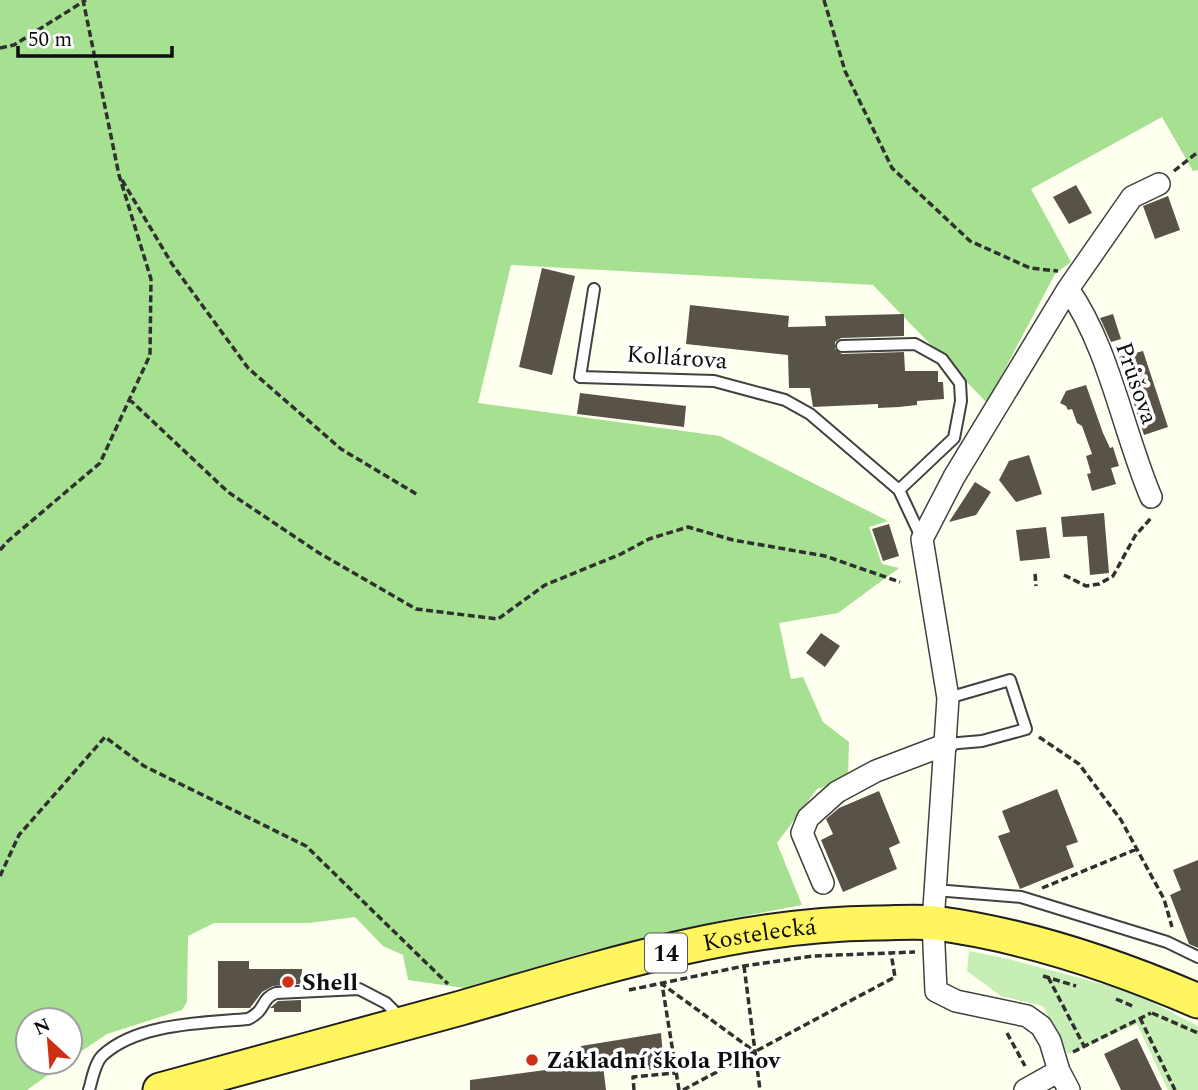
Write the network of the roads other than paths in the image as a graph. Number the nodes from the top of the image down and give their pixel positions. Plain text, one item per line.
1 (1159, 184) road end
2 (1073, 280) junction
3 (594, 289) dead end
4 (842, 346) dead end
5 (899, 491) junction
6 (1154, 504) road end
7 (922, 539) junction
8 (948, 698) junction
9 (947, 744) junction
10 (823, 883) dead end
11 (935, 890) junction
12 (933, 923) junction
13 (1198, 957) edge
14 (1198, 1001) edge
15 (406, 1023) junction
16 (1057, 1066) junction
17 (1030, 1087) edge
18 (89, 1090) edge
19 (160, 1090) edge
20 (1069, 1090) edge

1 - 2 street
2 - 6 street, Průšova
2 - 7 street
3 - 5 lane, Kollárova
4 - 5 lane
5 - 7 lane, Kollárova
7 - 8 street, Kollárova
8 - 9 street, Kollárova
8 - 9 lane
9 - 10 street
9 - 11 street, Kollárova
11 - 12 street, Kollárova
11 - 13 lane
12 - 14 main road, Kostelecká / 14
12 - 15 main road, Kostelecká / 14
12 - 16 street, Kollárova
15 - 18 lane
15 - 19 main road, Kostelecká / 14
16 - 17 street
16 - 20 street

